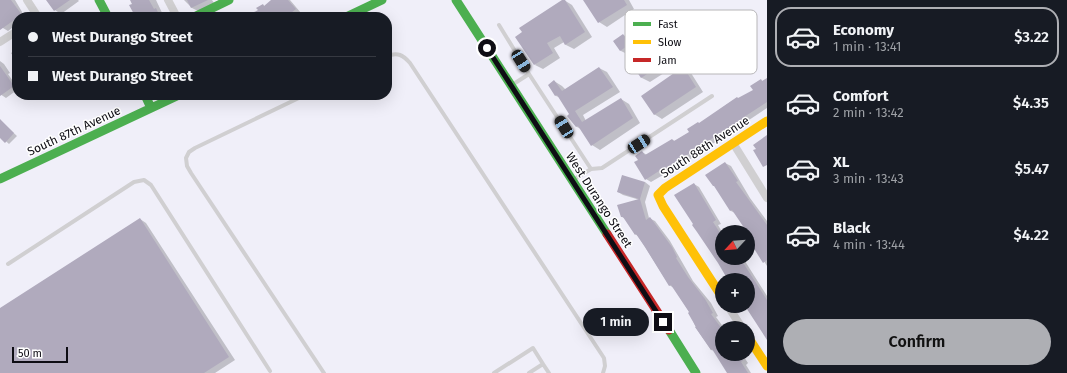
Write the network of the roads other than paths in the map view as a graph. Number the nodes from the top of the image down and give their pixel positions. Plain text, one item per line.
1 (27, 0) edge
2 (98, 0) edge
3 (168, 0) edge
4 (229, 0) edge
5 (382, 0) edge
6 (456, 0) edge
7 (35, 12) edge
8 (105, 12) edge
9 (174, 12) edge
10 (204, 12) edge
11 (357, 12) edge
12 (498, 25) dead end
13 (12, 34) edge
14 (0, 42) edge
15 (392, 55) edge
16 (529, 74) junction
17 (511, 85) junction
18 (712, 96) dead end
19 (147, 100) edge
20 (168, 100) edge
21 (296, 100) edge
22 (151, 108) junction
23 (767, 121) edge
24 (733, 143) junction
25 (590, 169) junction
26 (0, 179) edge
27 (572, 181) junction
28 (767, 198) edge
29 (8, 264) dead end
30 (715, 286) edge
31 (755, 348) edge
32 (544, 364) junction
33 (767, 366) edge
34 (269, 372) edge
35 (324, 373) edge
36 (494, 373) edge
37 (529, 373) edge
38 (549, 373) edge
39 (603, 373) edge
40 (696, 373) edge

1 - 7 street
2 - 8 street
3 - 9 street
4 - 10 street
5 - 11 street
6 - 17 street, West Durango Street
12 - 16 lane
13 - 14 street
15 - 39 lane
16 - 17 lane
16 - 25 lane
17 - 27 street, West Durango Street
18 - 25 lane
19 - 22 street
20 - 22 street, South 87th Avenue
21 - 35 lane
22 - 26 street, South 87th Avenue
23 - 24 street, South 88th Avenue
24 - 28 street
24 - 30 street, South 88th Avenue
25 - 27 lane
27 - 40 street, West Durango Street
29 - 34 lane
31 - 33 street
32 - 36 lane
32 - 37 lane
32 - 38 lane

